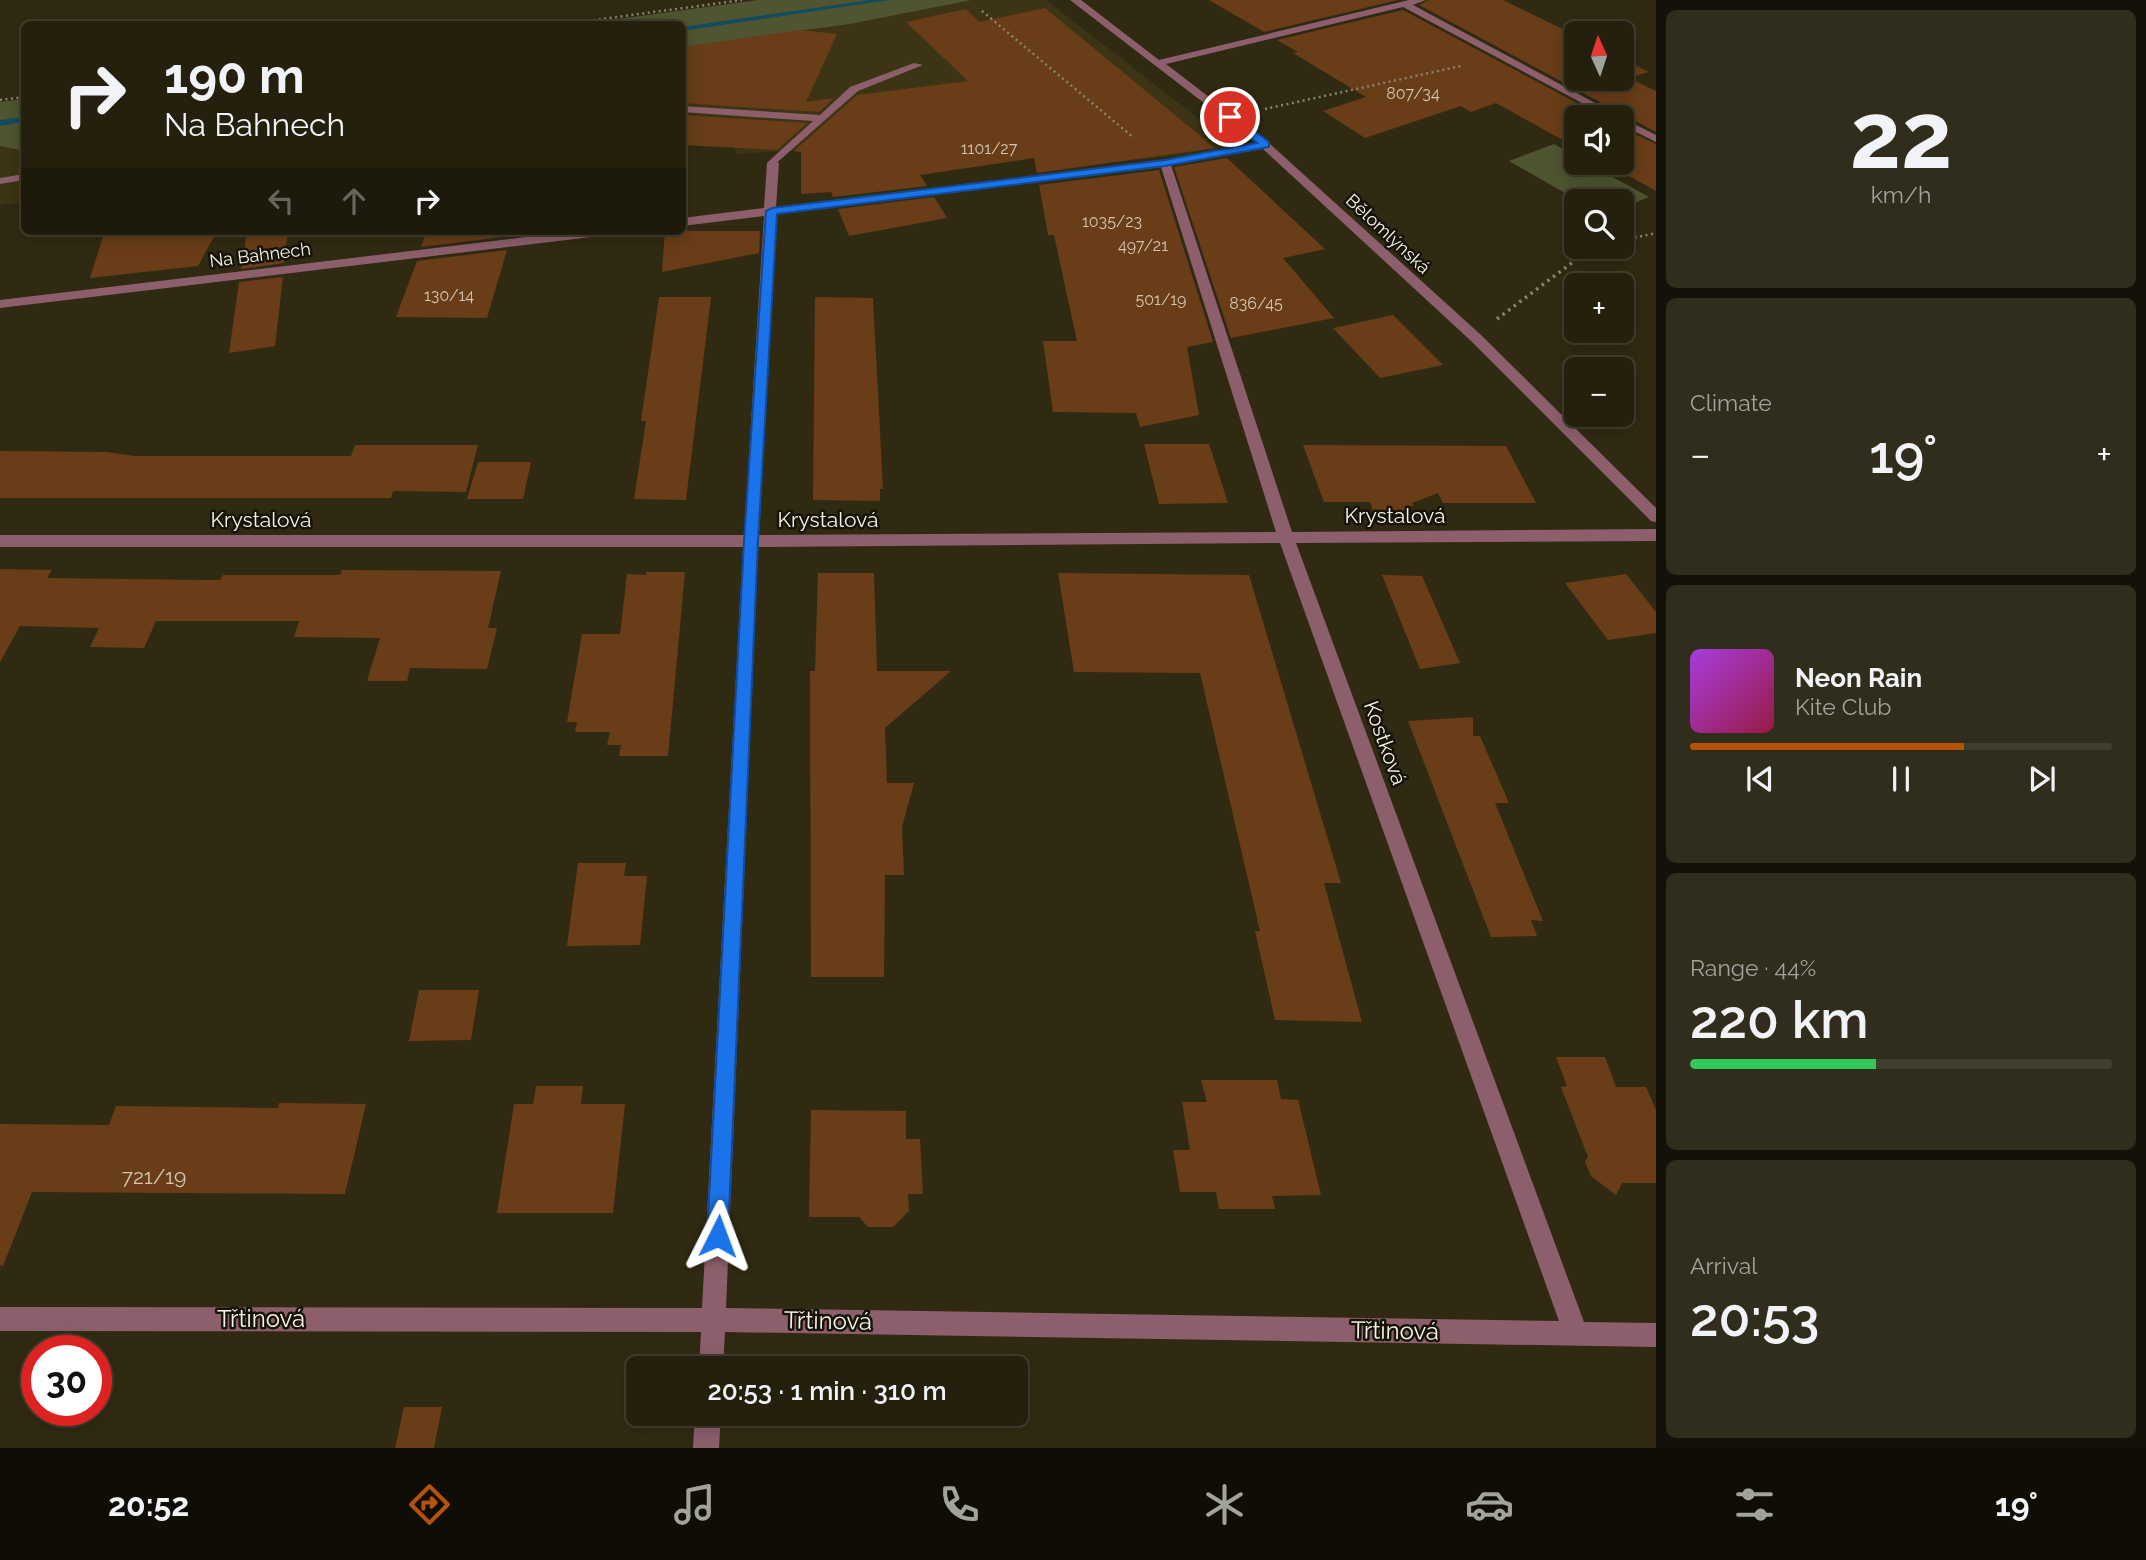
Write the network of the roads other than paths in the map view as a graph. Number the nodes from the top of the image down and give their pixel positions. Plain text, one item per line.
1 (1075, 0) edge
2 (1421, 0) edge
3 (1404, 4) junction
4 (1158, 63) junction
5 (918, 65) dead end
6 (1593, 105) edge
7 (686, 109) edge
8 (822, 118) junction
9 (1634, 127) edge
10 (1656, 139) edge
11 (1265, 145) junction
12 (1165, 163) junction
13 (21, 178) edge
14 (0, 181) edge
15 (772, 211) junction
16 (686, 222) edge
17 (575, 235) edge
18 (0, 304) edge
19 (1656, 517) edge
20 (1656, 535) edge
21 (1286, 538) junction
22 (0, 541) edge
23 (751, 541) junction
24 (0, 1319) edge
25 (714, 1320) junction
26 (1576, 1334) junction
27 (1656, 1335) edge
28 (712, 1356) edge
29 (707, 1426) edge
30 (706, 1448) edge

1 - 4 street, Bělomlýnská
2 - 3 street
3 - 4 street
3 - 6 street
4 - 11 street, Bělomlýnská
5 - 8 street
7 - 8 street
8 - 15 street
9 - 10 street
11 - 12 street
11 - 19 street, Bělomlýnská
12 - 15 street
12 - 21 street, Kostková
13 - 14 street
15 - 16 street
15 - 23 street
17 - 18 street, Na Bahnech
20 - 21 street, Krystalová
21 - 23 street, Krystalová
21 - 26 street, Kostková
22 - 23 street, Krystalová
23 - 25 street
24 - 25 street, Třtinová
25 - 26 street, Třtinová
25 - 28 street
26 - 27 street, Třtinová
29 - 30 street

